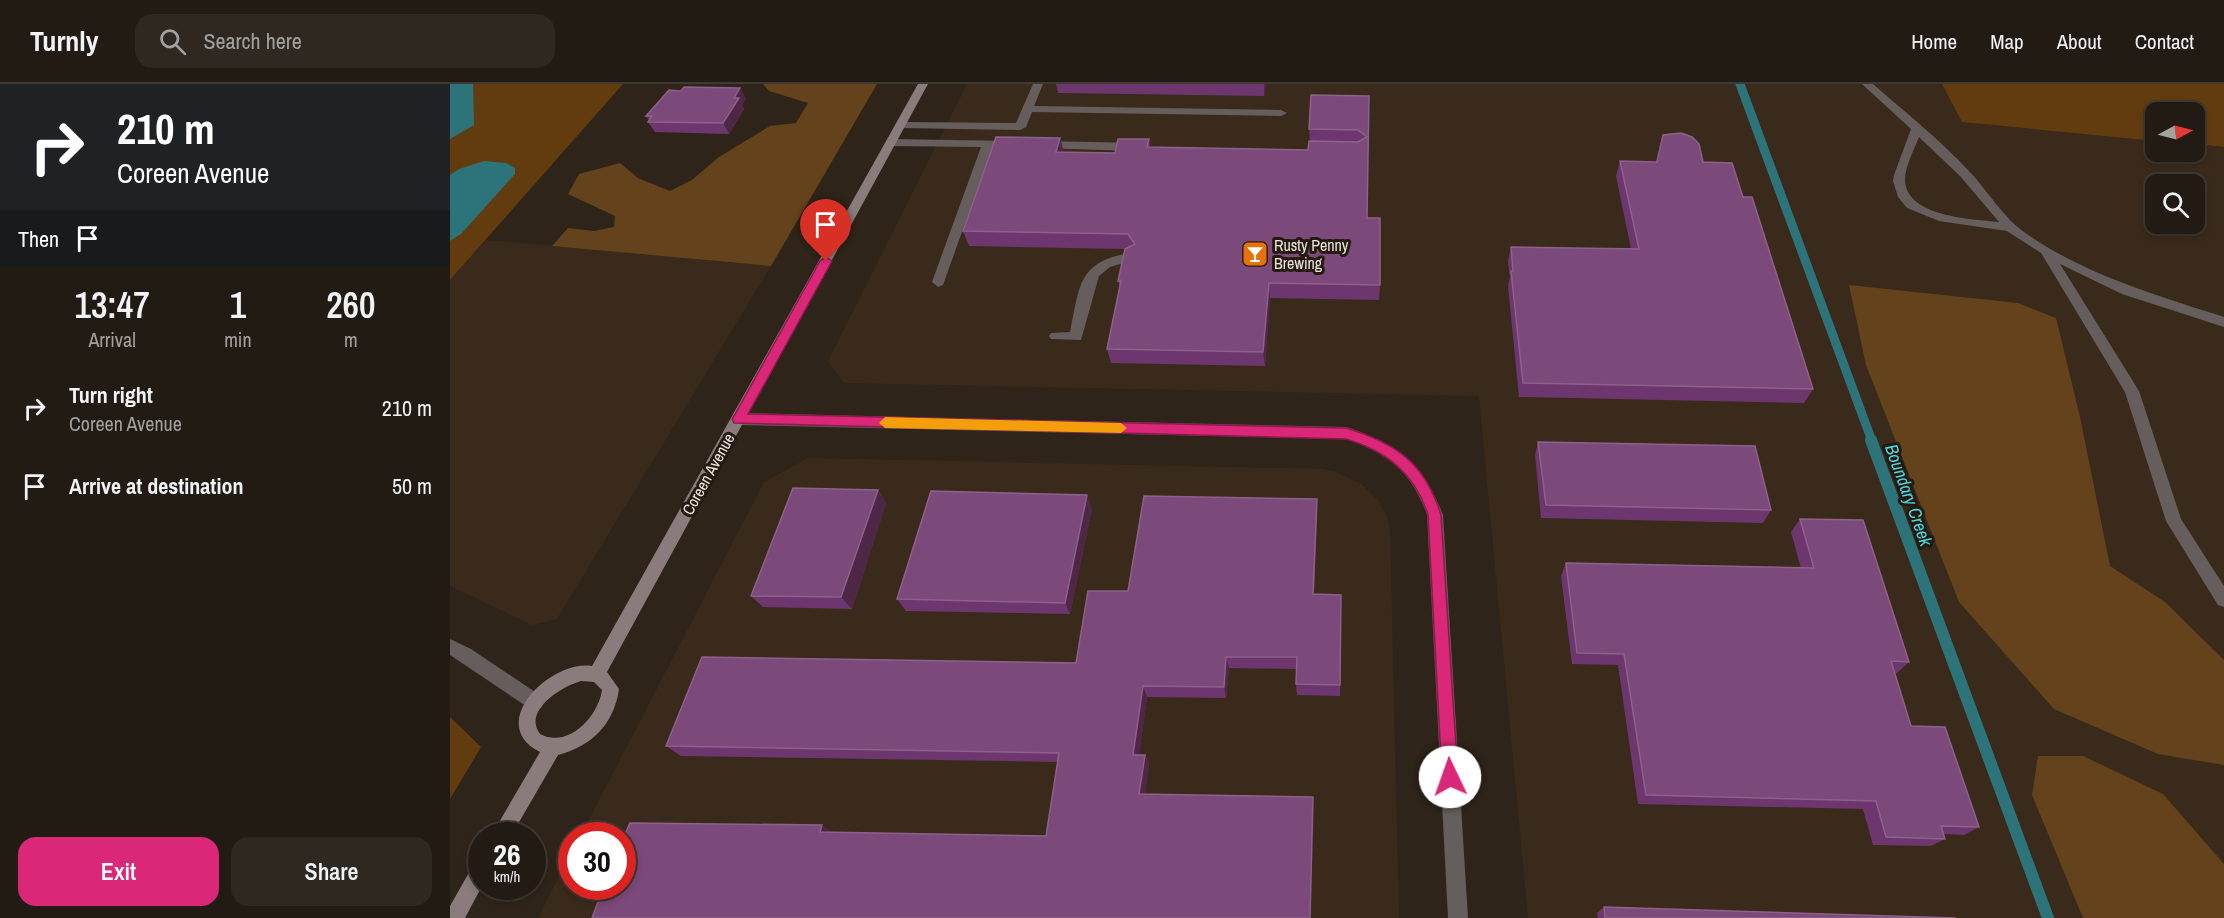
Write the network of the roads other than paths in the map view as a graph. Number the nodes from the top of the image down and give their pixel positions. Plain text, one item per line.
1 (924, 84) edge
2 (1038, 84) edge
3 (1867, 84) edge
4 (1028, 109) junction
5 (1281, 113) dead end
6 (901, 125) junction
7 (1917, 129) junction
8 (891, 143) junction
9 (988, 144) junction
10 (1143, 147) edge
11 (2010, 226) junction
12 (2045, 251) junction
13 (1130, 257) edge
14 (938, 282) dead end
15 (2224, 322) edge
16 (1056, 336) dead end
17 (739, 419) junction
18 (2224, 600) edge
19 (450, 647) edge
20 (597, 674) junction
21 (535, 702) junction
22 (554, 746) junction
23 (508, 822) edge
24 (468, 894) edge
25 (454, 918) edge
26 (1458, 918) edge

1 - 6 street, Coreen Avenue
2 - 4 street
3 - 7 street
4 - 5 street
4 - 6 street
6 - 8 street, Coreen Avenue
7 - 11 street
7 - 11 street
8 - 9 street
8 - 17 street, Coreen Avenue
9 - 10 street
9 - 14 street
11 - 12 street
12 - 15 street
12 - 18 street
13 - 16 street
17 - 20 street, Coreen Avenue
17 - 26 street
19 - 21 street
20 - 21 street
20 - 22 street
21 - 22 street
22 - 23 street
24 - 25 street

